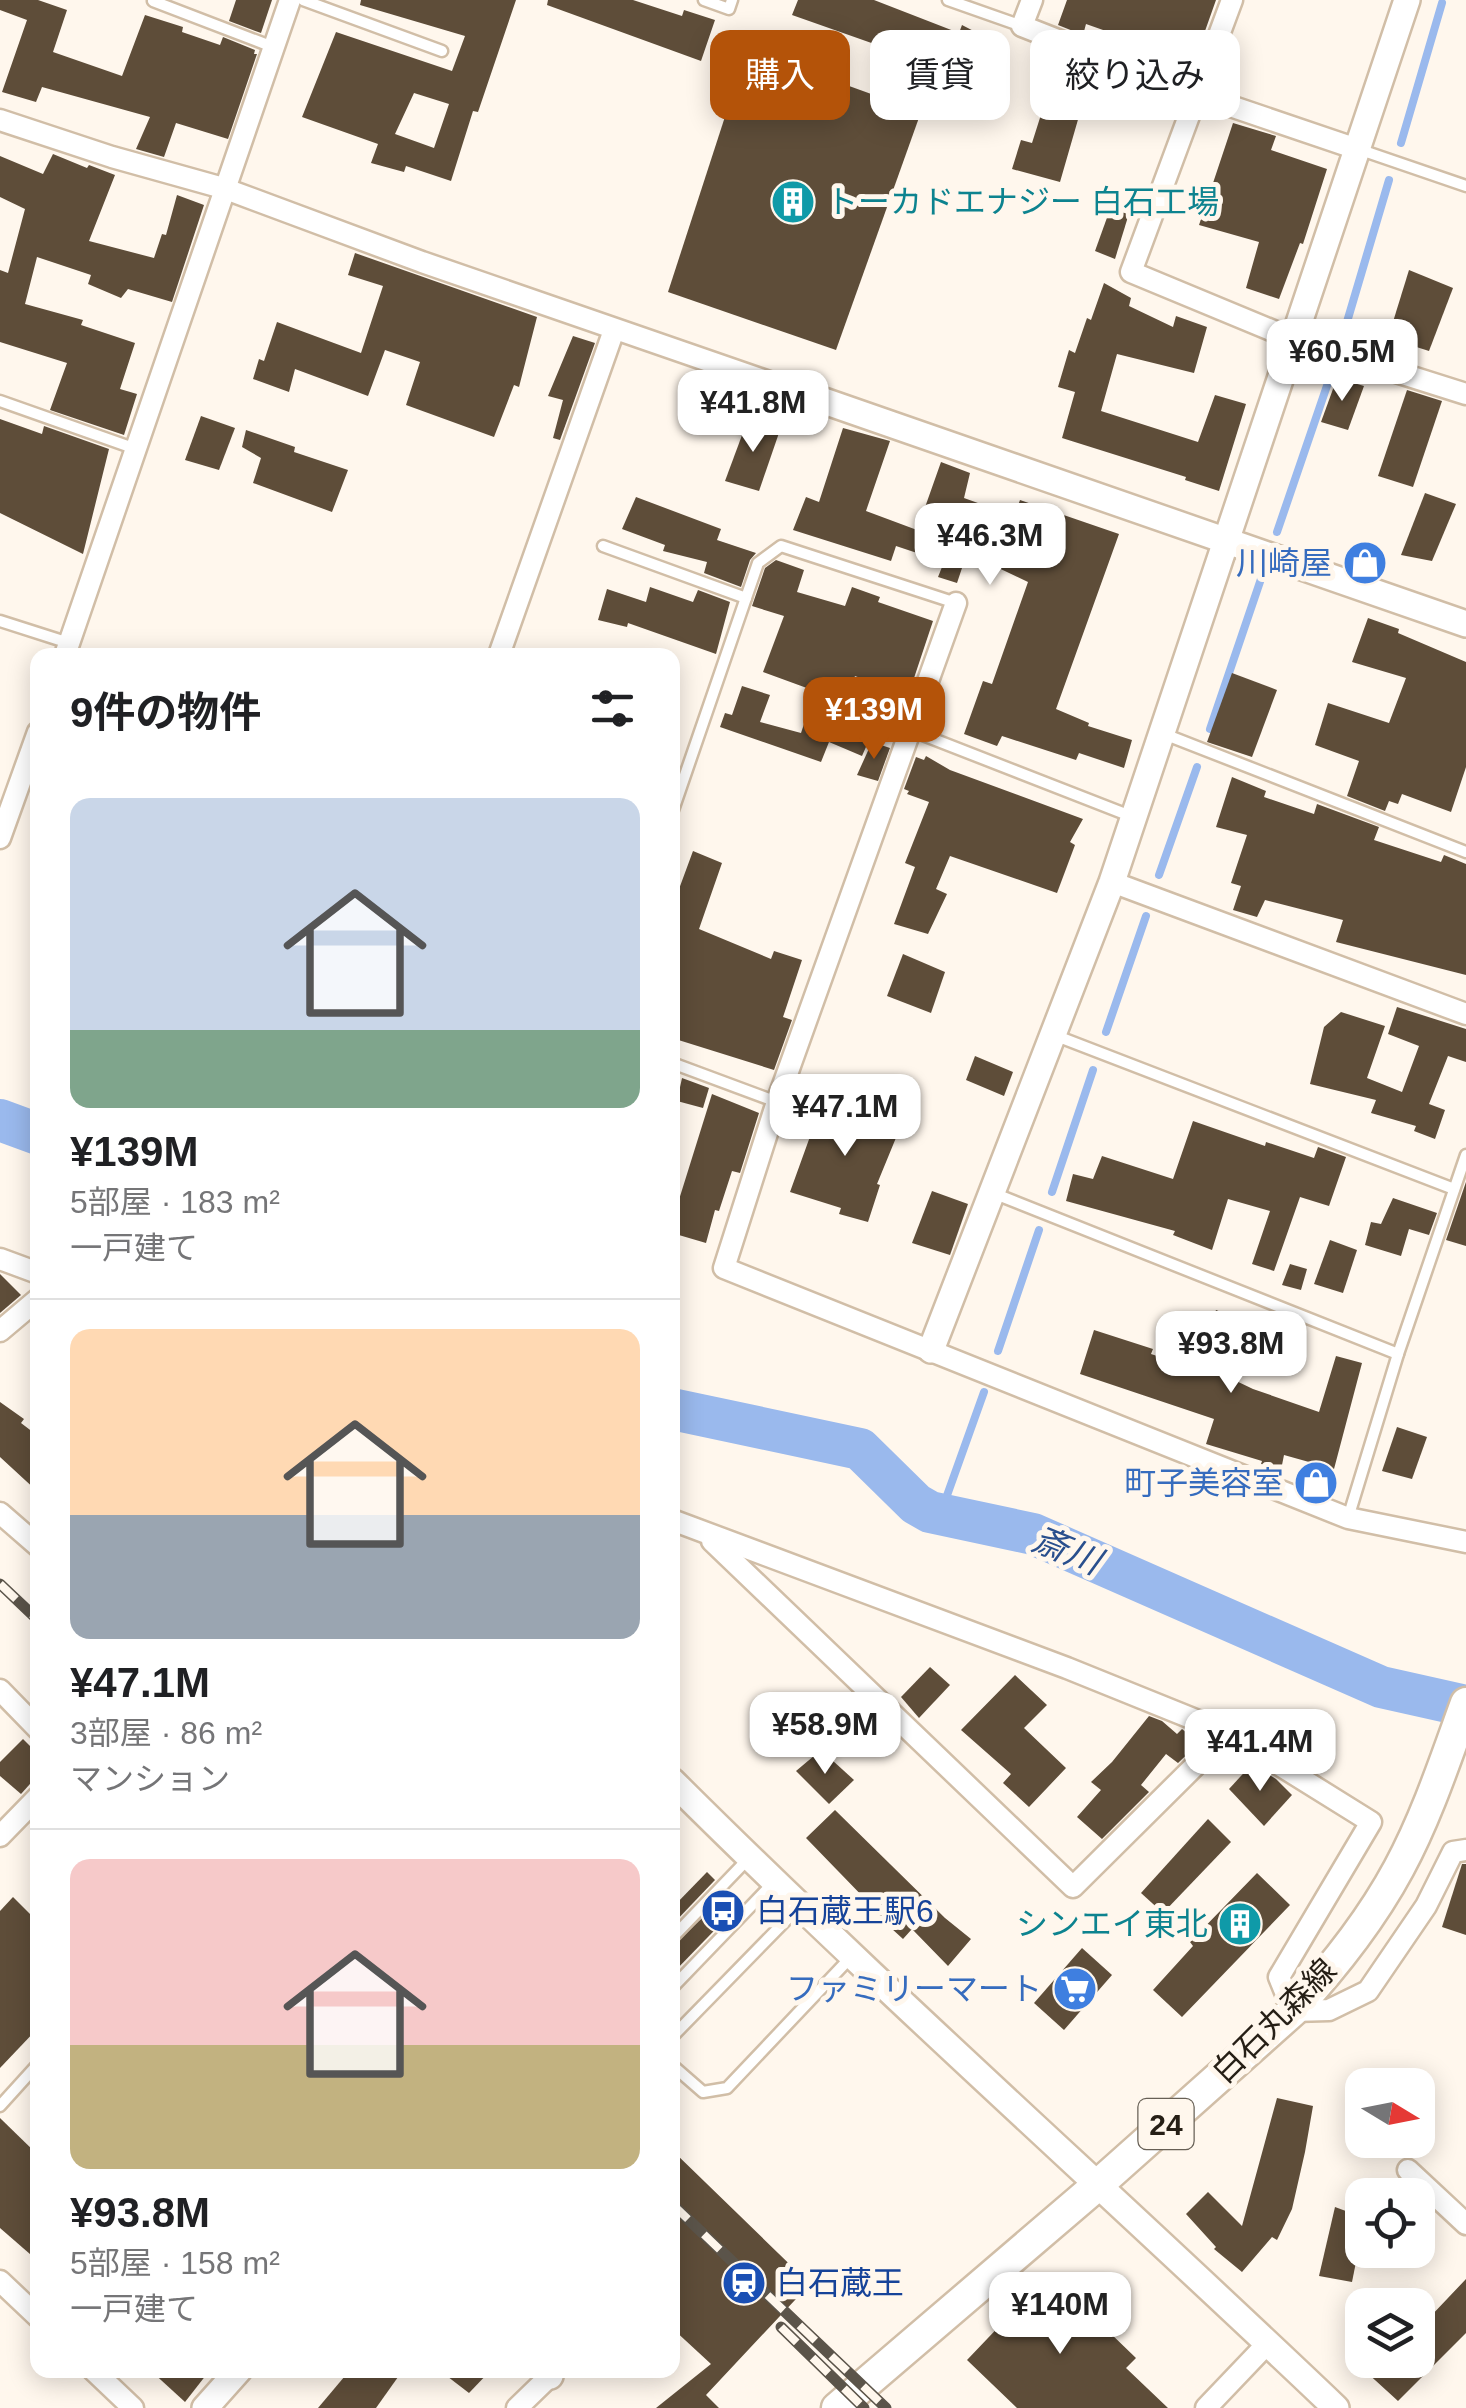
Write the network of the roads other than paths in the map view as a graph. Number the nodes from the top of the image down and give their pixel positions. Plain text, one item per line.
1 (153, 0) edge
2 (290, 0) edge
3 (303, 0) edge
4 (704, 0) edge
5 (732, 0) edge
6 (948, 0) edge
7 (1032, 0) edge
8 (1232, 0) edge
9 (1407, 0) edge
10 (1022, 26) junction
11 (1032, 30) edge
12 (1221, 30) edge
13 (273, 47) junction
14 (442, 51) dead end
15 (1240, 109) edge
16 (0, 120) edge
17 (1189, 120) edge
18 (1356, 148) junction
19 (1466, 186) edge
20 (223, 188) junction
21 (614, 330) junction
22 (1295, 340) junction
23 (1466, 394) edge
24 (0, 401) edge
25 (824, 401) joint
26 (137, 450) junction
27 (1228, 539) junction
28 (603, 546) dead end
29 (746, 598) junction
30 (956, 603) joint
31 (0, 620) edge
32 (1466, 624) edge
33 (65, 648) edge
34 (67, 648) edge
35 (500, 648) edge
36 (910, 730) junction
37 (1163, 734) junction
38 (30, 754) edge
39 (680, 781) edge
40 (1134, 817) junction
41 (0, 838) edge
42 (1466, 852) edge
43 (1112, 882) junction
44 (1466, 1014) edge
45 (1053, 1035) junction
46 (680, 1065) edge
47 (777, 1102) junction
48 (1466, 1154) edge
49 (1454, 1189) junction
50 (992, 1192) junction
51 (0, 1259) edge
52 (30, 1271) edge
53 (30, 1306) edge
54 (0, 1331) edge
55 (930, 1350) junction
56 (1398, 1354) junction
57 (0, 1512) edge
58 (1348, 1518) junction
59 (680, 1523) edge
60 (703, 1532) junction
61 (30, 1539) edge
62 (1466, 1542) edge
63 (0, 1690) edge
64 (1466, 1703) edge
65 (30, 1721) edge
66 (1228, 1734) junction
67 (680, 1789) edge
68 (30, 1805) edge
69 (0, 1836) edge
70 (1466, 1850) edge
71 (750, 1858) junction
72 (775, 1881) junction
73 (800, 1906) junction
74 (680, 1930) edge
75 (852, 1956) junction
76 (680, 1980) edge
77 (1293, 2011) junction
78 (680, 2029) edge
79 (680, 2072) edge
80 (30, 2073) edge
81 (0, 2106) edge
82 (1408, 2170) dead end
83 (1100, 2183) junction
84 (1466, 2224) edge
85 (0, 2281) edge
86 (30, 2309) edge
87 (1268, 2342) junction
88 (102, 2378) edge
89 (232, 2378) edge
90 (543, 2378) edge
91 (134, 2408) edge
92 (205, 2408) edge
93 (517, 2408) edge
94 (837, 2408) edge
95 (1206, 2408) edge
96 (1336, 2408) edge

1 - 13 lane
2 - 13 street
3 - 14 lane
4 - 5 lane
6 - 10 lane
7 - 10 street
8 - 12 street
9 - 18 street
10 - 11 street
13 - 20 street
15 - 18 street
16 - 20 street
17 - 22 street
18 - 19 lane
18 - 22 street
20 - 21 street
20 - 26 street
21 - 25 street
21 - 35 street
22 - 23 street
22 - 27 street
24 - 26 lane
25 - 27 street
26 - 34 street
27 - 32 street
27 - 37 street
28 - 29 lane
29 - 30 lane
29 - 39 lane
30 - 36 street
31 - 33 lane
36 - 40 lane
36 - 47 street
37 - 40 street
37 - 42 lane
38 - 41 street
40 - 43 street
43 - 44 street
43 - 45 street
45 - 49 lane
45 - 50 street
46 - 47 lane
47 - 55 street
48 - 49 lane
49 - 56 lane
50 - 55 street
50 - 56 lane
51 - 52 street
53 - 54 street
55 - 58 street
56 - 58 lane
57 - 61 street
58 - 62 street
59 - 60 street
60 - 66 street
60 - 66 street
63 - 65 street
64 - 77 main road, 白石丸森線 / 24
66 - 77 street
67 - 71 street
68 - 69 street
70 - 77 street
71 - 72 street
71 - 74 lane
72 - 73 street
72 - 76 lane
73 - 75 street
73 - 78 lane
75 - 79 lane
75 - 83 street
77 - 83 main road, 白石丸森線 / 24
80 - 81 lane
82 - 84 street
83 - 87 street
83 - 94 main road, 白石丸森線 / 24
85 - 86 street
87 - 95 street
87 - 96 street
88 - 91 street
89 - 92 street
90 - 93 street

